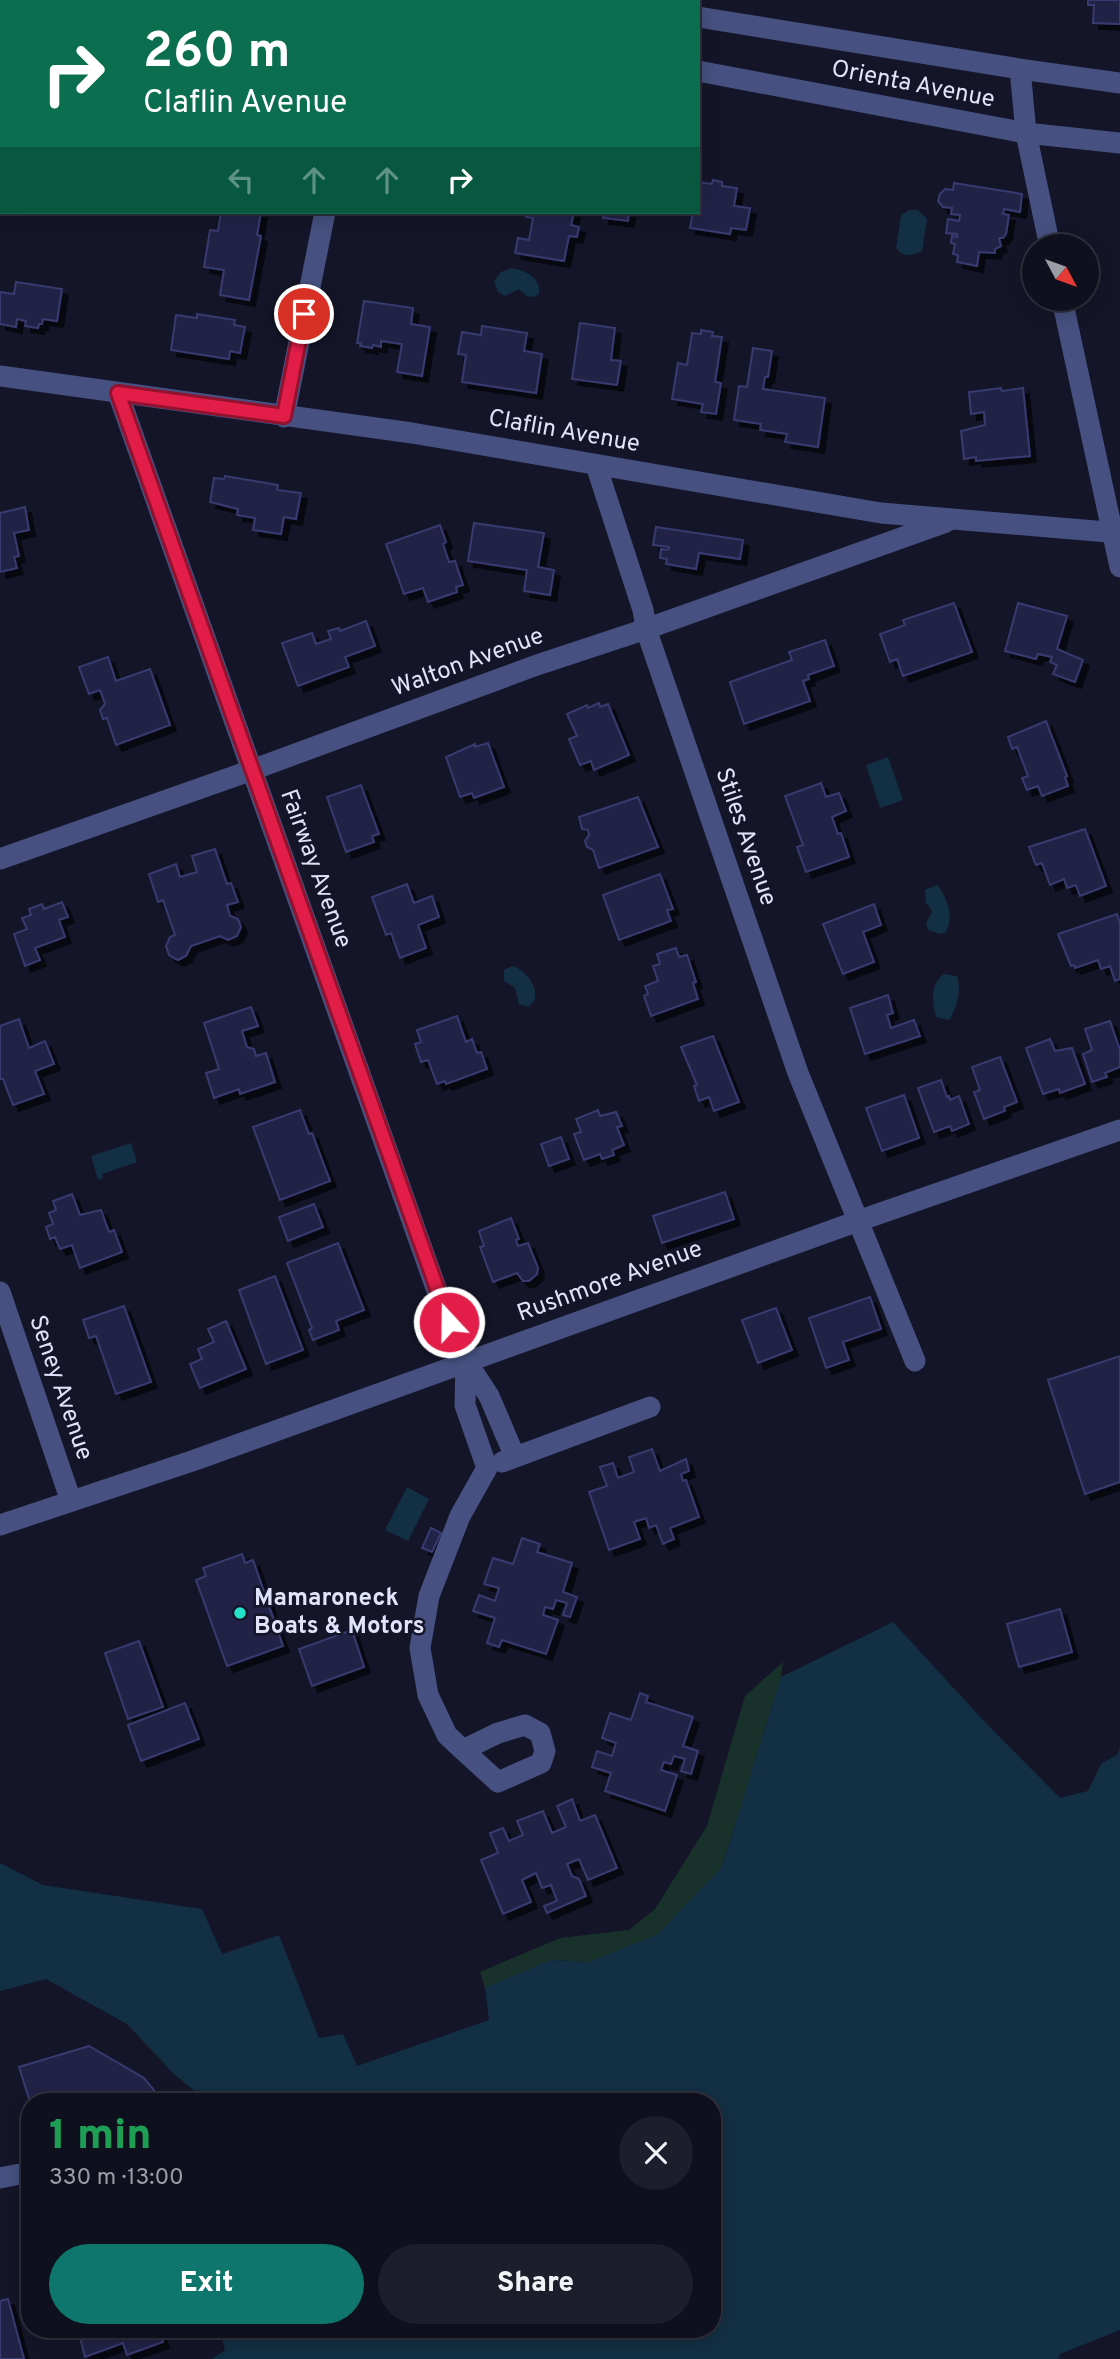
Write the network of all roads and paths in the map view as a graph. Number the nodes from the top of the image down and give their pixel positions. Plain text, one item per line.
1 (700, 17) edge
2 (1020, 69) junction
3 (700, 71) edge
4 (1120, 83) edge
5 (1026, 133) junction
6 (1120, 143) edge
7 (325, 214) edge
8 (1047, 234) edge
9 (1065, 312) edge
10 (0, 376) edge
11 (118, 393) junction
12 (284, 416) junction
13 (596, 465) junction
14 (955, 519) junction
15 (1116, 532) edge
16 (1120, 567) edge
17 (646, 629) junction
18 (252, 770) junction
19 (0, 859) edge
20 (1120, 1130) edge
21 (858, 1221) junction
22 (0, 1292) edge
23 (466, 1361) junction
24 (915, 1361) dead end
25 (650, 1407) dead end
26 (515, 1457) junction
27 (487, 1468) junction
28 (71, 1501) junction
29 (0, 1525) edge
30 (463, 1750) dead end
31 (21, 2174) edge
32 (0, 2178) edge

1 - 2 street, Orienta Avenue
2 - 4 street, Orienta Avenue
2 - 5 street
3 - 5 street, Orienta Avenue
5 - 6 street, Orienta Avenue
5 - 8 street
7 - 12 street
9 - 15 street
10 - 11 street, Claflin Avenue
11 - 12 street, Claflin Avenue
11 - 18 street, Fairway Avenue
12 - 13 street, Claflin Avenue
13 - 14 street, Claflin Avenue
13 - 17 street, Stiles Avenue
14 - 15 street, Claflin Avenue
14 - 17 street, Walton Avenue
15 - 16 street
17 - 18 street, Walton Avenue
17 - 21 street, Stiles Avenue
18 - 19 street, Walton Avenue
18 - 23 street, Fairway Avenue
20 - 21 street, Rushmore Avenue
21 - 23 street, Rushmore Avenue
21 - 24 street, Stiles Avenue
22 - 28 street, Seney Avenue
23 - 26 street
23 - 27 street
23 - 28 street, Rushmore Avenue
25 - 26 street
26 - 27 street
27 - 30 street
28 - 29 street, Rushmore Avenue
31 - 32 street

